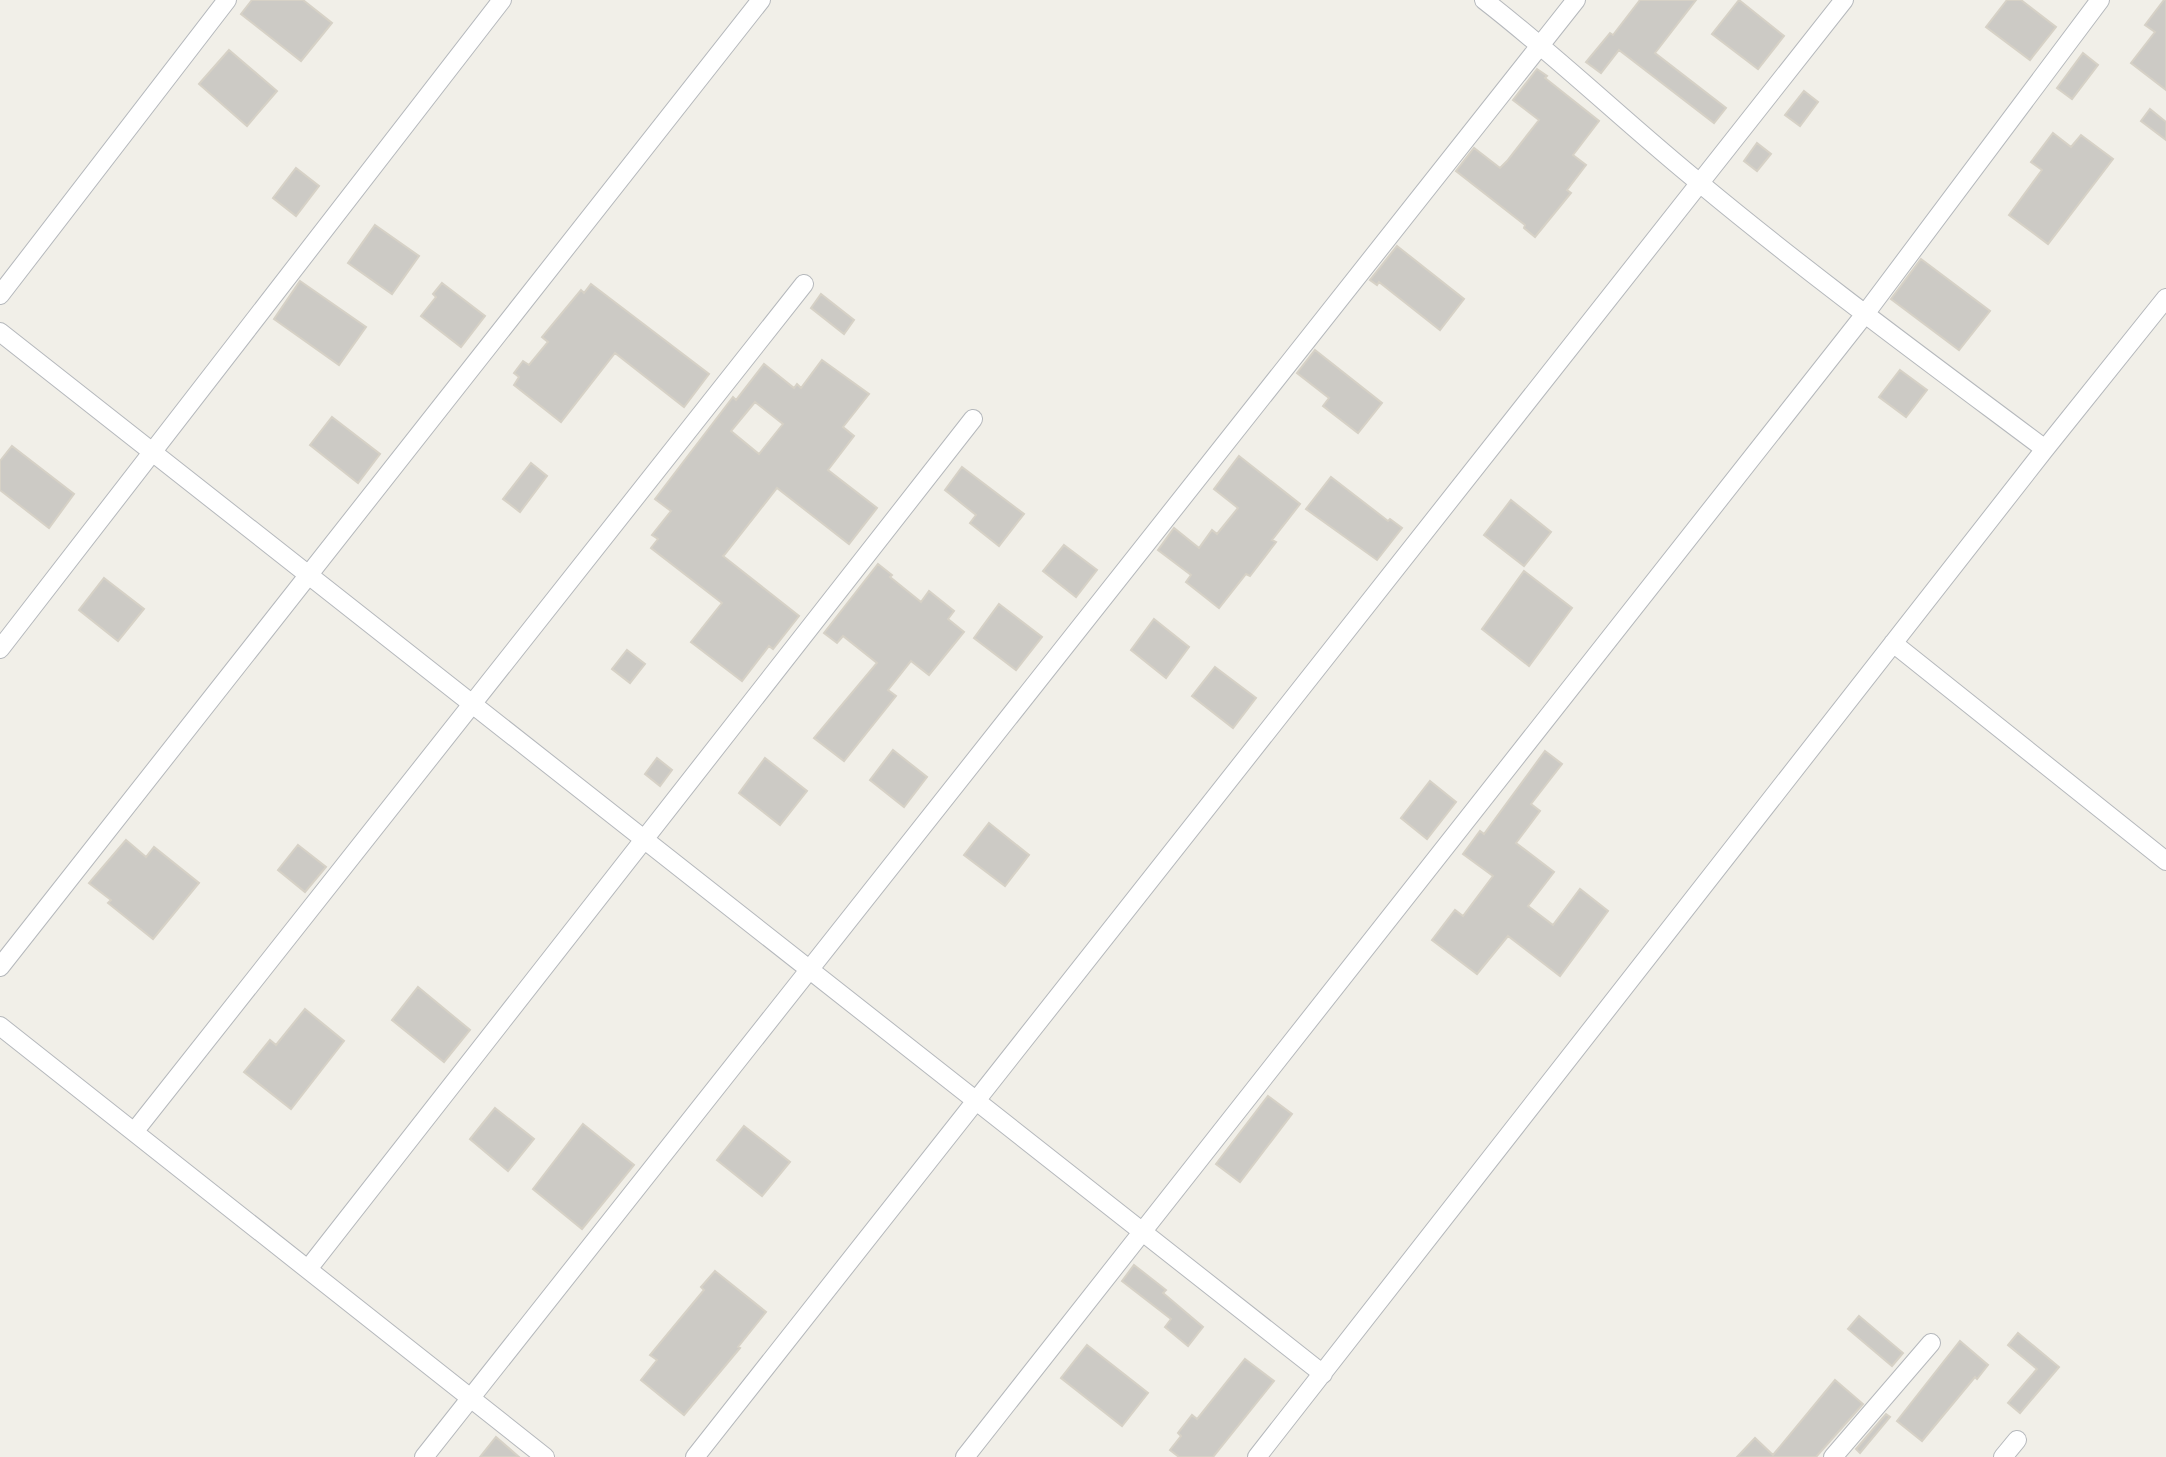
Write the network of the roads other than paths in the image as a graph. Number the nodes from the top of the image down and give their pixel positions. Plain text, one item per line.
1 (227, 0) edge
2 (502, 0) edge
3 (761, 0) edge
4 (1484, 0) edge
5 (1576, 0) edge
6 (1844, 0) edge
7 (2100, 0) edge
8 (1542, 45) junction
9 (1700, 185) junction
10 (804, 284) dead end
11 (0, 295) edge
12 (2166, 298) edge
13 (1865, 314) junction
14 (0, 332) edge
15 (973, 419) dead end
16 (2045, 449) junction
17 (154, 453) junction
18 (308, 574) junction
19 (1893, 643) junction
20 (0, 649) edge
21 (472, 704) junction
22 (644, 840) junction
23 (2166, 861) edge
24 (0, 967) edge
25 (808, 968) junction
26 (0, 1026) edge
27 (974, 1099) junction
28 (134, 1132) junction
29 (1143, 1232) junction
30 (308, 1269) junction
31 (1931, 1343) dead end
32 (1323, 1374) junction
33 (470, 1398) junction
34 (2017, 1440) dead end
35 (424, 1457) edge
36 (545, 1457) edge
37 (695, 1457) edge
38 (965, 1457) edge
39 (1257, 1457) edge
40 (1833, 1457) edge
41 (2003, 1457) edge

1 - 11 street
2 - 17 street
3 - 18 street
4 - 8 street
5 - 8 street
6 - 9 street
7 - 13 street
8 - 9 street
8 - 25 street
9 - 13 street
9 - 27 street
10 - 21 street
12 - 16 street
13 - 16 street
13 - 29 street
14 - 17 street
15 - 22 street
16 - 19 street
17 - 18 street
17 - 20 street
18 - 21 street
18 - 24 street
19 - 23 street
19 - 32 street
21 - 22 street
21 - 28 street
22 - 25 street
22 - 30 street
25 - 27 street
25 - 33 street
26 - 28 street
27 - 29 street
27 - 37 street
28 - 30 street
29 - 32 street
29 - 38 street
30 - 33 street
31 - 40 street
32 - 39 street
33 - 35 street
33 - 36 street
34 - 41 street

